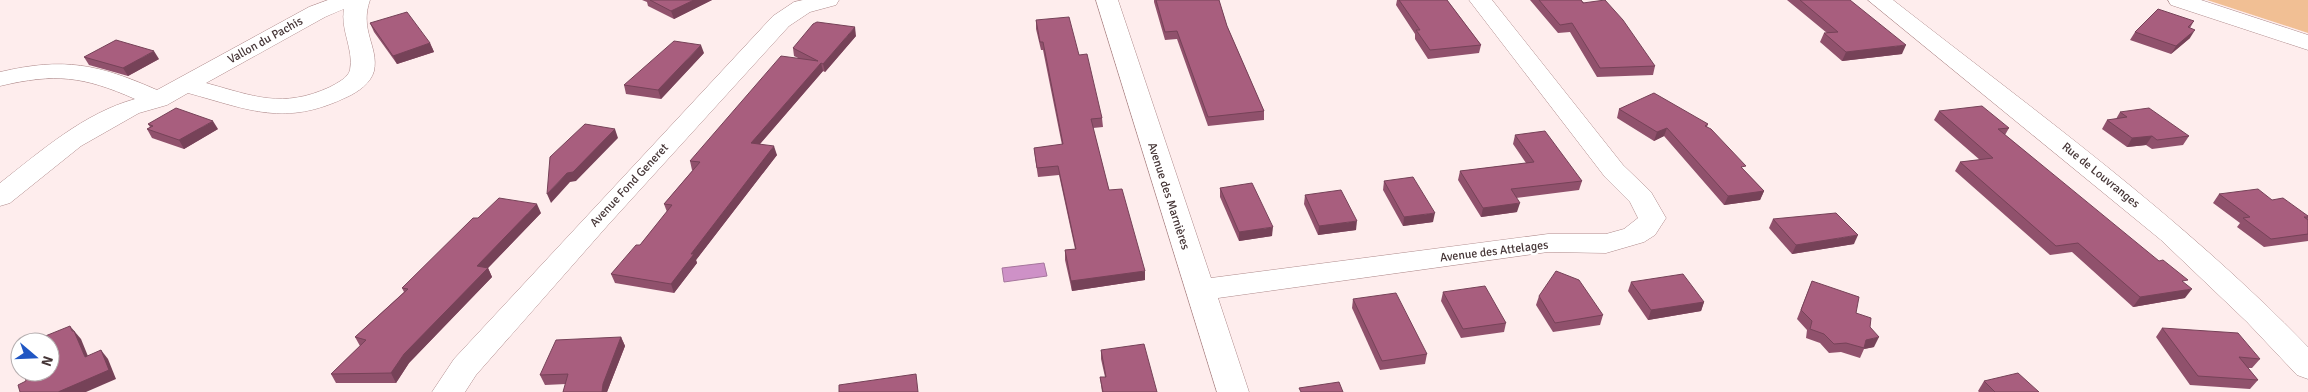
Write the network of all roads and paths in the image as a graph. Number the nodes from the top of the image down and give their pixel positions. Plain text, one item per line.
1 (348, 0) edge
2 (359, 0) edge
3 (1107, 0) edge
4 (1480, 0) edge
5 (1879, 0) edge
6 (2180, 0) edge
7 (806, 2) edge
8 (2308, 43) edge
9 (0, 79) edge
10 (185, 85) junction
11 (158, 100) junction
12 (0, 197) edge
13 (1199, 290) junction
14 (2308, 367) edge
15 (448, 392) edge
16 (1232, 392) edge

1 - 10 street, Vallon du Pachis
2 - 10 street
3 - 13 street, Avenue des Marnières
4 - 13 street, Avenue des Attelages
5 - 14 street, Rue de Louvranges
6 - 8 street
7 - 15 street, Avenue Fond Generet
9 - 11 street
10 - 11 street, Vallon du Pachis
11 - 12 street, Vallon du Pachis
13 - 16 street, Avenue des Marnières

